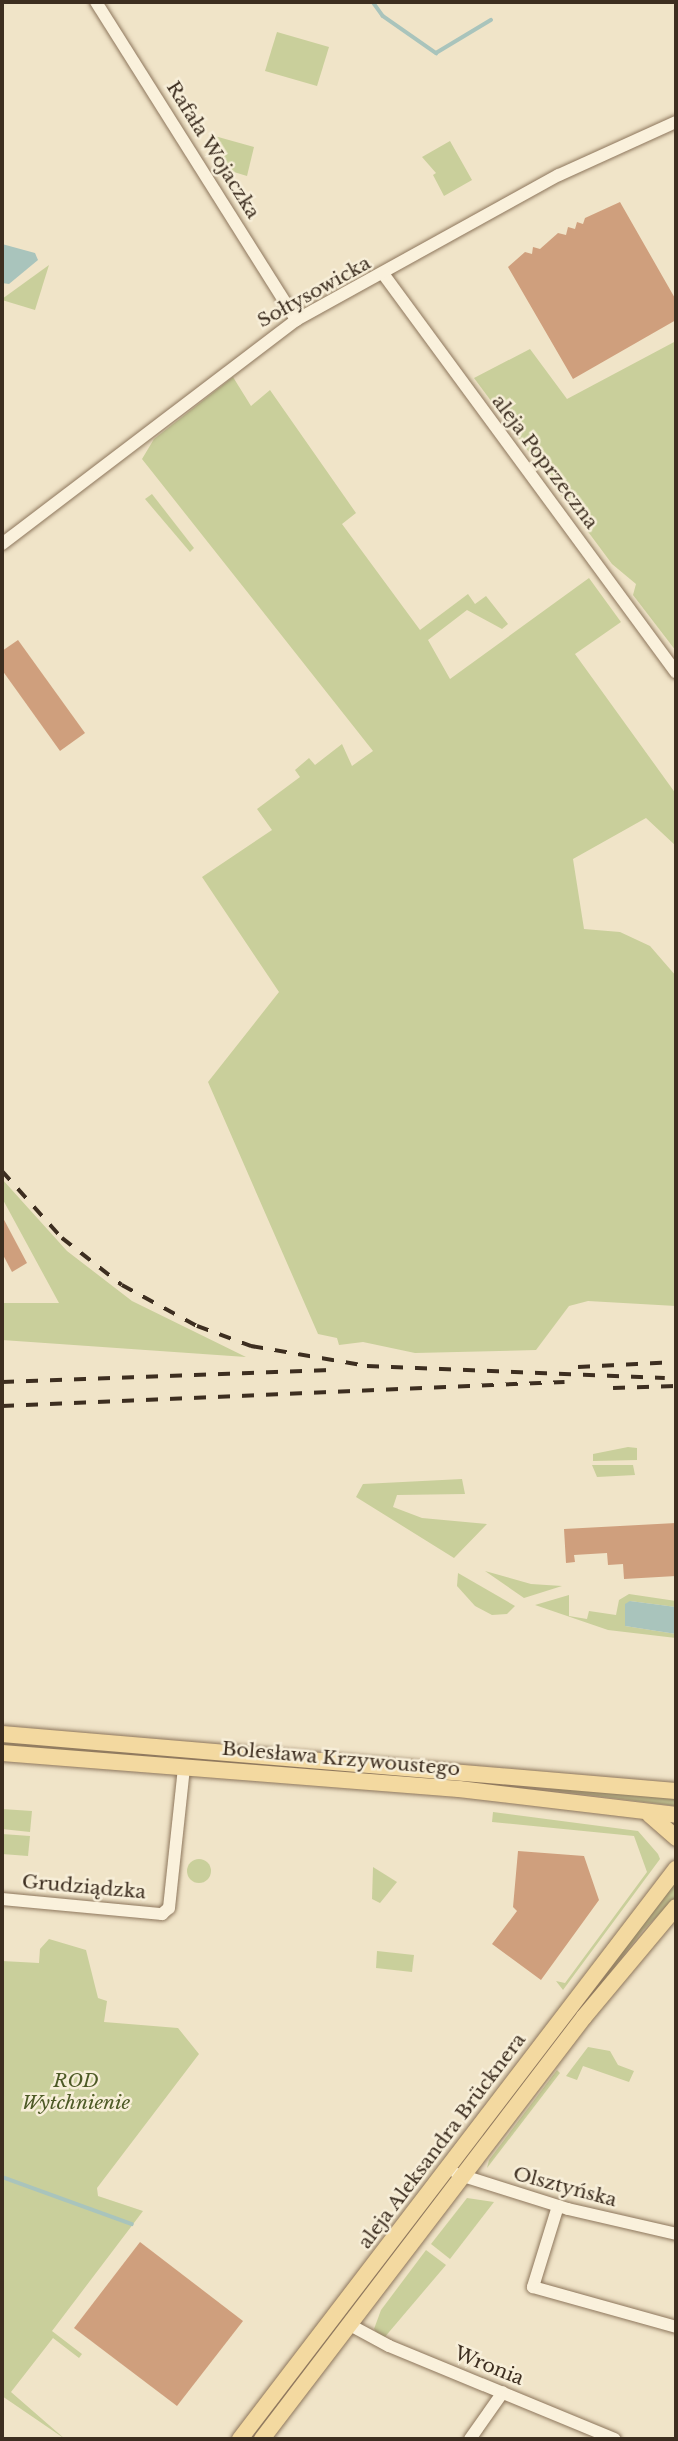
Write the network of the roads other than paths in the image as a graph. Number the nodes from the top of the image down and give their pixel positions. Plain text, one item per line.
1 (96, 2) edge
2 (676, 122) edge
3 (384, 275) junction
4 (296, 320) junction
5 (2, 544) edge
6 (676, 672) edge
7 (2, 1734) edge
8 (2, 1753) edge
9 (184, 1768) junction
10 (676, 1791) edge
11 (642, 1810) junction
12 (676, 1815) edge
13 (676, 1838) edge
14 (675, 1867) edge
15 (2, 1899) edge
16 (676, 1907) edge
17 (676, 1922) edge
18 (642, 1948) junction
19 (448, 2168) junction
20 (462, 2178) junction
21 (558, 2206) junction
22 (676, 2234) edge
23 (350, 2325) junction
24 (676, 2327) edge
25 (502, 2392) junction
26 (240, 2439) edge
27 (262, 2439) edge
28 (470, 2439) edge
29 (615, 2439) edge

1 - 4 street, Rafała Wojaczka
2 - 3 street, Sołtysowicka
3 - 4 street, Sołtysowicka
3 - 6 street, aleja Poprzeczna
4 - 5 street, Sołtysowicka
7 - 10 main road, Bolesława Krzywoustego
8 - 9 main road, Bolesława Krzywoustego
9 - 11 main road, Bolesława Krzywoustego
9 - 15 street, Grudziądzka
11 - 12 main road, Bolesława Krzywoustego
11 - 13 main road
14 - 19 main road, aleja Aleksandra Brücknera
16 - 18 main road, aleja Aleksandra Brücknera
17 - 18 main road
18 - 20 main road, aleja Aleksandra Brücknera
19 - 20 street, Olsztyńska
19 - 26 main road, aleja Aleksandra Brücknera
20 - 21 street, Olsztyńska
20 - 23 main road, aleja Aleksandra Brücknera
21 - 22 street, Olsztyńska
21 - 24 street
23 - 25 street, Wronia
23 - 27 main road, aleja Aleksandra Brücknera
25 - 28 street
25 - 29 street, Wronia

